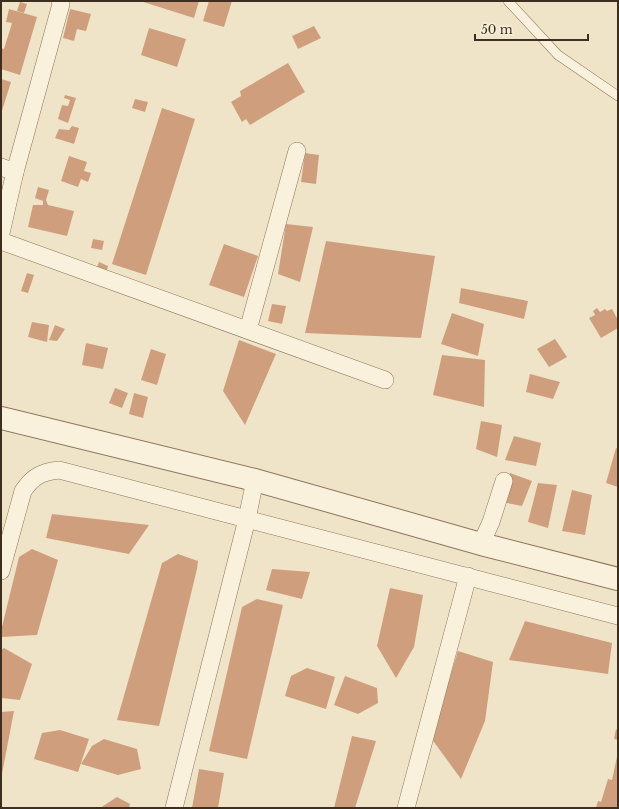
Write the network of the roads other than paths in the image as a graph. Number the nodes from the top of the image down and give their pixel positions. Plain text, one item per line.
1 (60, 1) edge
2 (508, 1) edge
3 (618, 96) edge
4 (297, 151) dead end
5 (8, 169) edge
6 (1, 233) edge
7 (1, 241) edge
8 (248, 330) junction
9 (385, 380) dead end
10 (1, 418) edge
11 (255, 480) junction
12 (504, 481) dead end
13 (247, 519) junction
14 (481, 544) junction
15 (1, 571) edge
16 (468, 576) junction
17 (618, 579) edge
18 (618, 616) edge
19 (174, 808) edge
20 (406, 808) edge

1 - 5 street
2 - 3 lane
4 - 8 street
5 - 6 street
7 - 8 street
8 - 9 street
10 - 11 street
11 - 13 street
11 - 14 street
12 - 14 street
13 - 15 street
13 - 16 street
13 - 19 street
14 - 17 street
16 - 18 street
16 - 20 street

